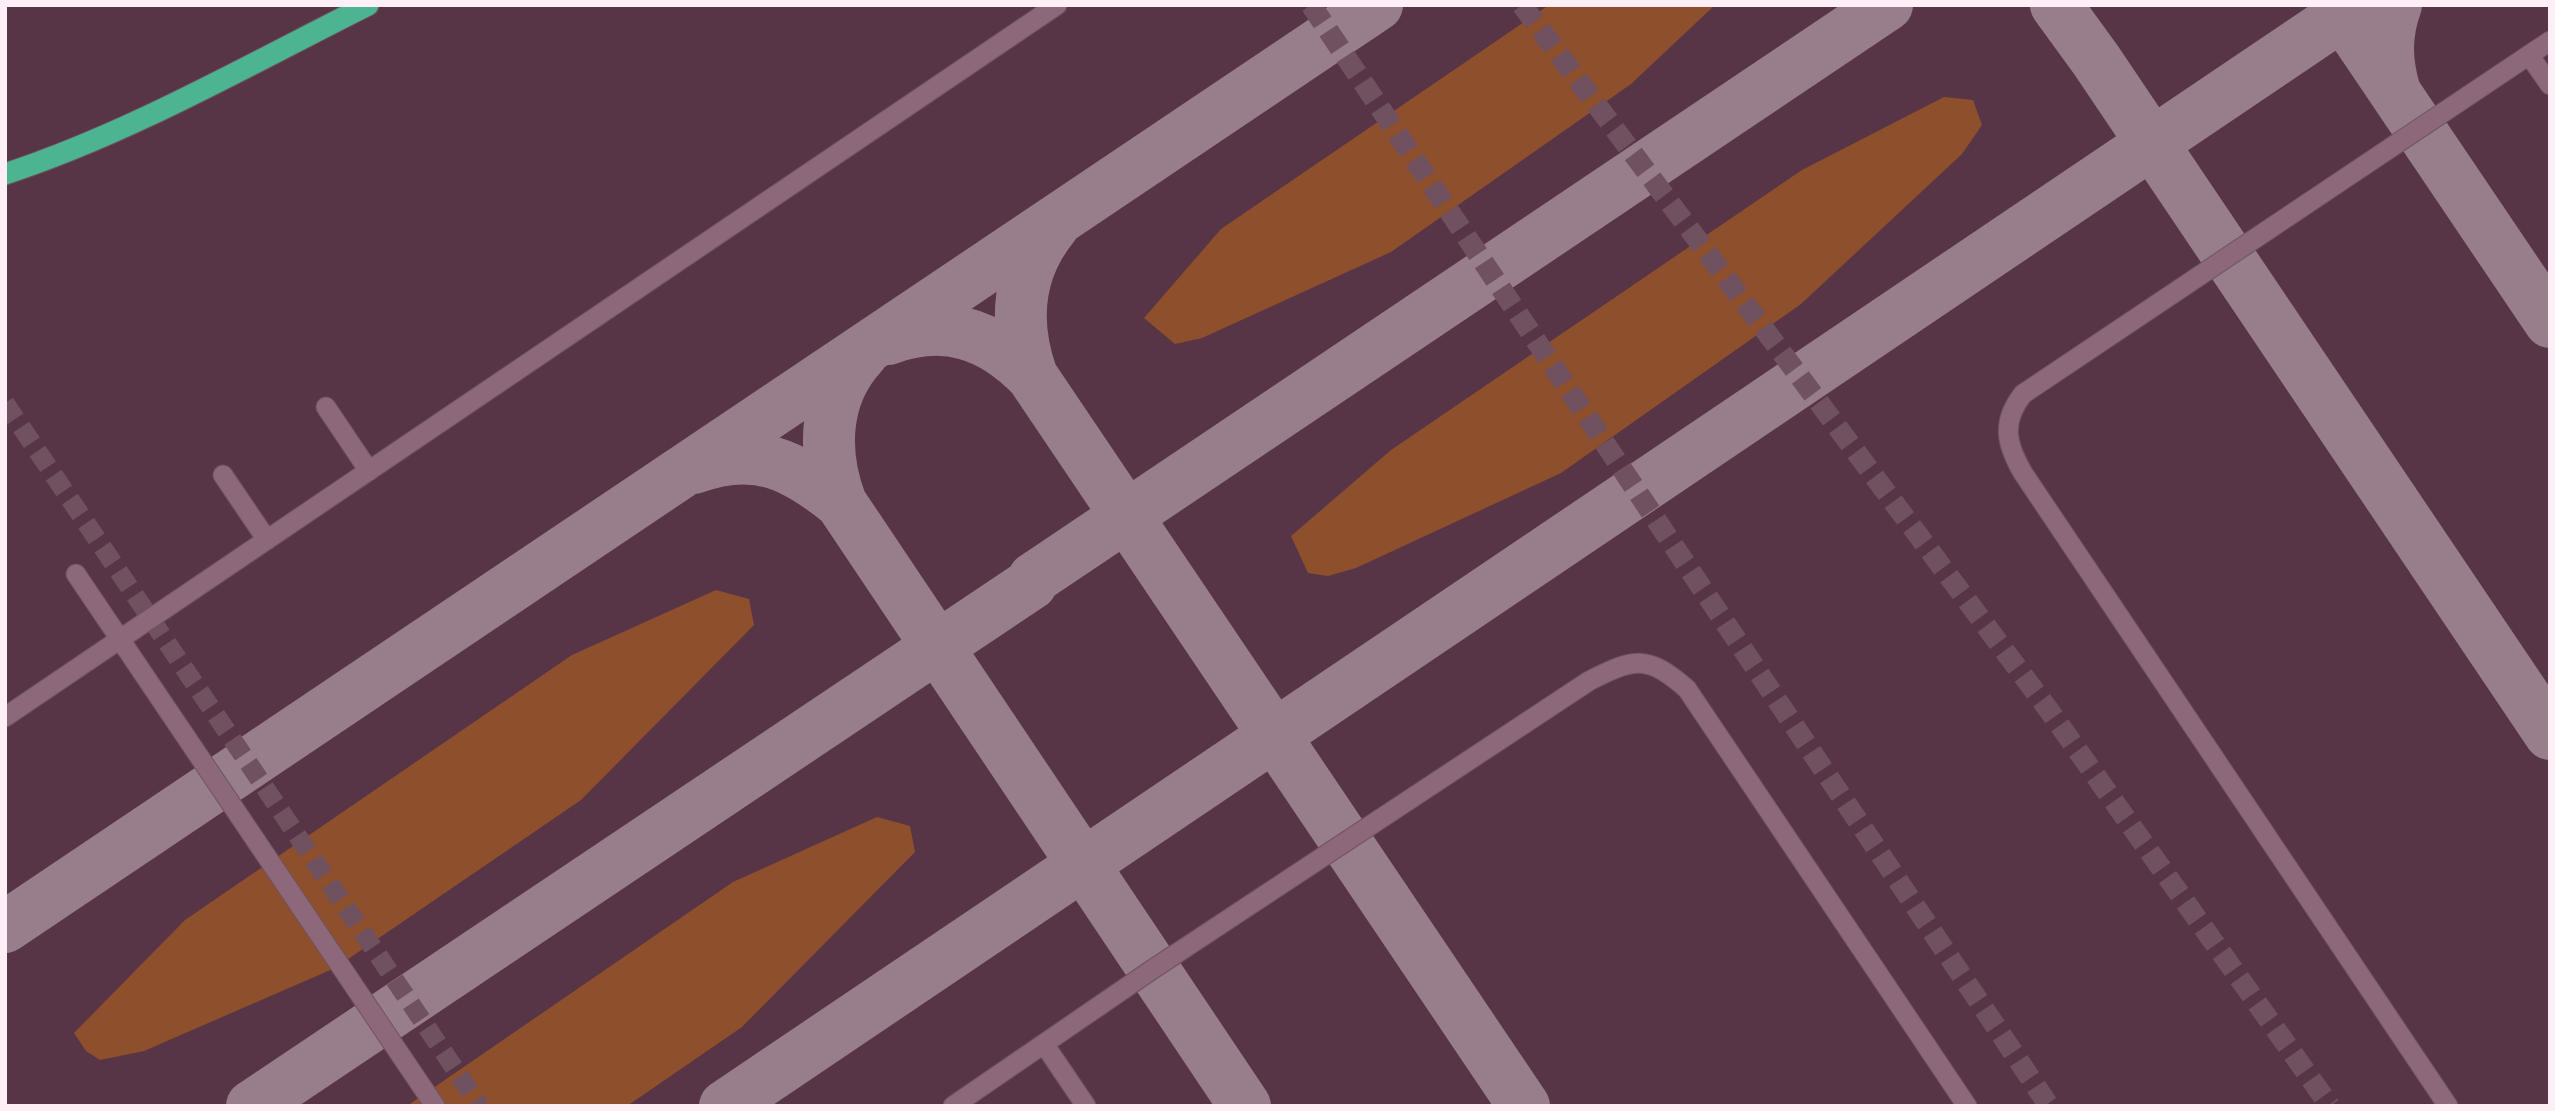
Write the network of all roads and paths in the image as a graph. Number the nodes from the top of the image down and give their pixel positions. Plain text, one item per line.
1 (368, 5) edge
2 (1057, 5) edge
3 (2550, 41) edge
4 (2529, 55) junction
5 (2550, 85) edge
6 (5, 174) edge
7 (326, 407) dead end
8 (369, 471) junction
9 (223, 475) dead end
10 (267, 540) junction
11 (76, 574) dead end
12 (120, 639) junction
13 (5, 717) edge
14 (1044, 1044) junction
15 (435, 1106) edge
16 (953, 1106) edge
17 (1086, 1106) edge
18 (1967, 1106) edge
19 (2448, 1106) edge

1 - 6 highway
2 - 8 lane
3 - 4 lane
4 - 5 lane
4 - 19 lane
7 - 8 lane
8 - 10 lane
9 - 10 lane
10 - 12 lane
11 - 12 lane
12 - 13 lane
12 - 15 lane
14 - 16 lane
14 - 17 lane
14 - 18 lane

